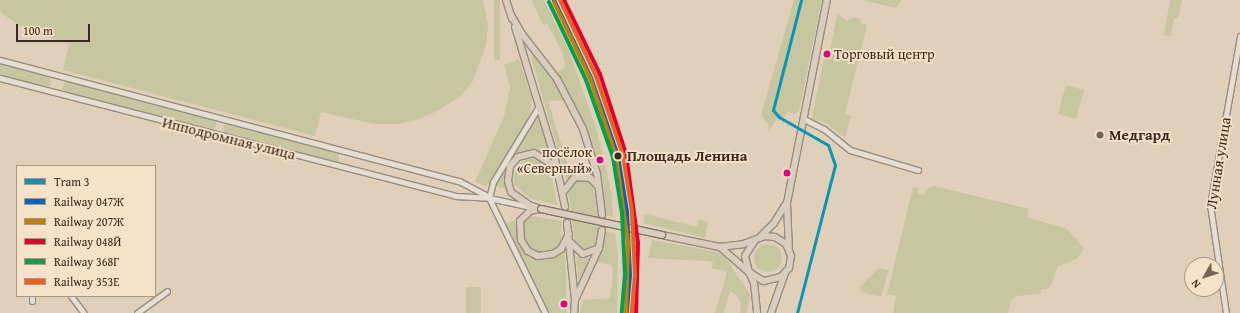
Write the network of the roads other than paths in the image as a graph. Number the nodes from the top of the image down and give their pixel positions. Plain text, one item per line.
1 (506, 0) edge
2 (827, 0) edge
3 (511, 15) junction
4 (1240, 36) edge
5 (534, 50) junction
6 (524, 58) junction
7 (0, 60) edge
8 (0, 78) edge
9 (539, 106) junction
10 (804, 119) junction
11 (558, 168) junction
12 (918, 170) dead end
13 (600, 190) junction
14 (563, 192) junction
15 (489, 198) junction
16 (787, 202) junction
17 (565, 206) dead end
18 (541, 209) junction
19 (602, 214) dead end
20 (567, 222) dead end
21 (602, 230) dead end
22 (569, 234) junction
23 (757, 239) junction
24 (570, 241) junction
25 (720, 247) junction
26 (599, 248) junction
27 (789, 251) junction
28 (749, 272) junction
29 (785, 273) junction
30 (167, 291) dead end
31 (72, 297) edge
32 (575, 300) junction
33 (772, 312) edge
34 (84, 313) edge
35 (137, 313) edge
36 (545, 313) edge
37 (574, 313) edge
38 (757, 313) edge
39 (1226, 313) edge

1 - 3 main road
2 - 10 main road
3 - 5 main road
3 - 6 main road
4 - 39 street, Лунная улица
5 - 6 main road
5 - 13 main road
6 - 9 main road
7 - 15 street, Ипподромная улица
8 - 15 street, Ипподромная улица
9 - 11 main road
9 - 15 street
10 - 12 street
10 - 16 main road
11 - 14 main road
11 - 18 main road
13 - 14 main road
13 - 19 main road
14 - 17 main road
15 - 18 street
15 - 36 street
16 - 23 main road
16 - 27 main road
18 - 22 main road
18 - 25 main road, bridge
20 - 22 main road
21 - 26 main road
22 - 24 main road
23 - 25 main road
23 - 27 main road
23 - 28 main road
24 - 26 main road
24 - 32 main road
25 - 28 main road
26 - 32 main road
27 - 29 main road
28 - 29 main road
28 - 38 main road
29 - 33 main road
30 - 35 street
31 - 34 street
32 - 37 main road

